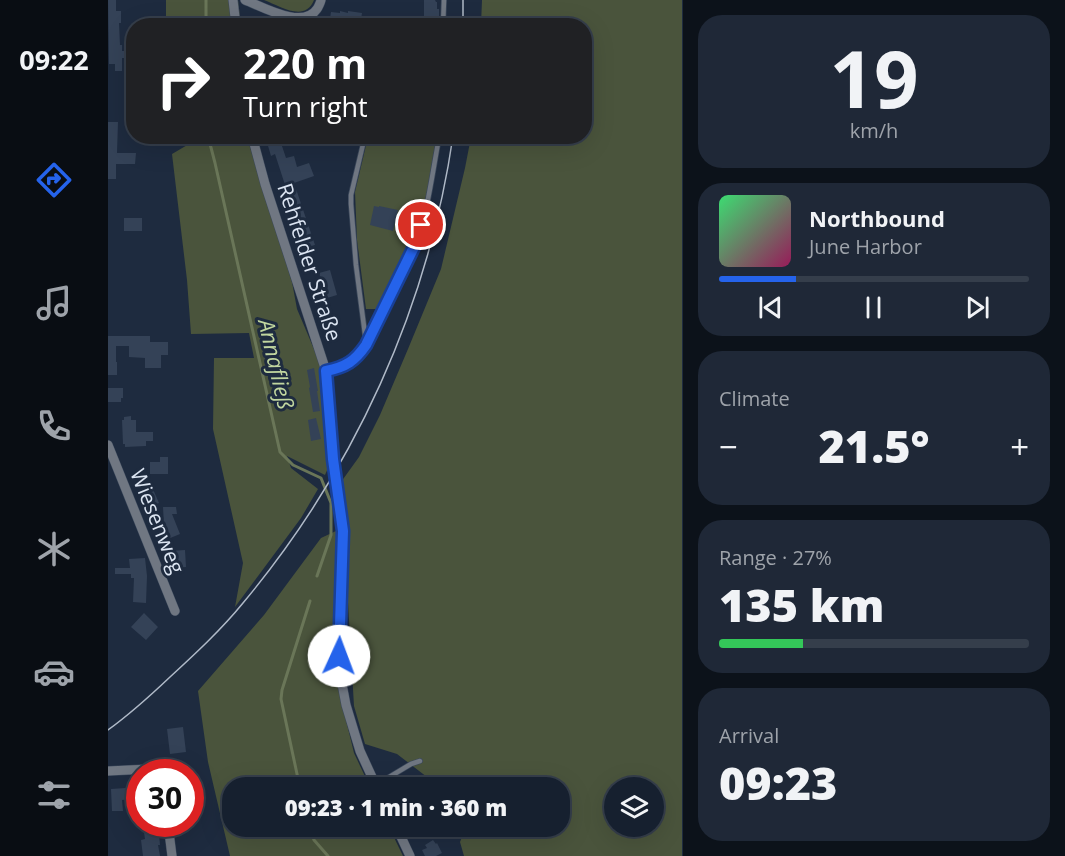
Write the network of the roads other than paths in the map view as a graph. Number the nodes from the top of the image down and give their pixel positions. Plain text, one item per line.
1 (233, 0) edge
2 (245, 0) edge
3 (321, 0) edge
4 (444, 0) edge
5 (235, 18) edge
6 (293, 18) edge
7 (301, 18) edge
8 (443, 18) edge
9 (254, 144) edge
10 (363, 144) edge
11 (438, 144) edge
12 (366, 345) junction
13 (326, 371) junction
14 (108, 445) edge
15 (175, 611) dead end
16 (420, 761) dead end
17 (126, 770) edge
18 (108, 771) edge
19 (372, 777) edge
20 (390, 777) edge
21 (170, 837) edge
22 (401, 837) edge
23 (172, 856) edge
24 (410, 856) edge

1 - 5 street
2 - 6 street
3 - 7 street
4 - 8 lane
9 - 13 street, Rehfelder Straße
10 - 12 lane
11 - 12 lane
12 - 13 lane
13 - 19 street, Rehfelder Straße
14 - 15 street, Wiesenweg
16 - 20 lane
17 - 18 street
21 - 23 street
22 - 24 street

